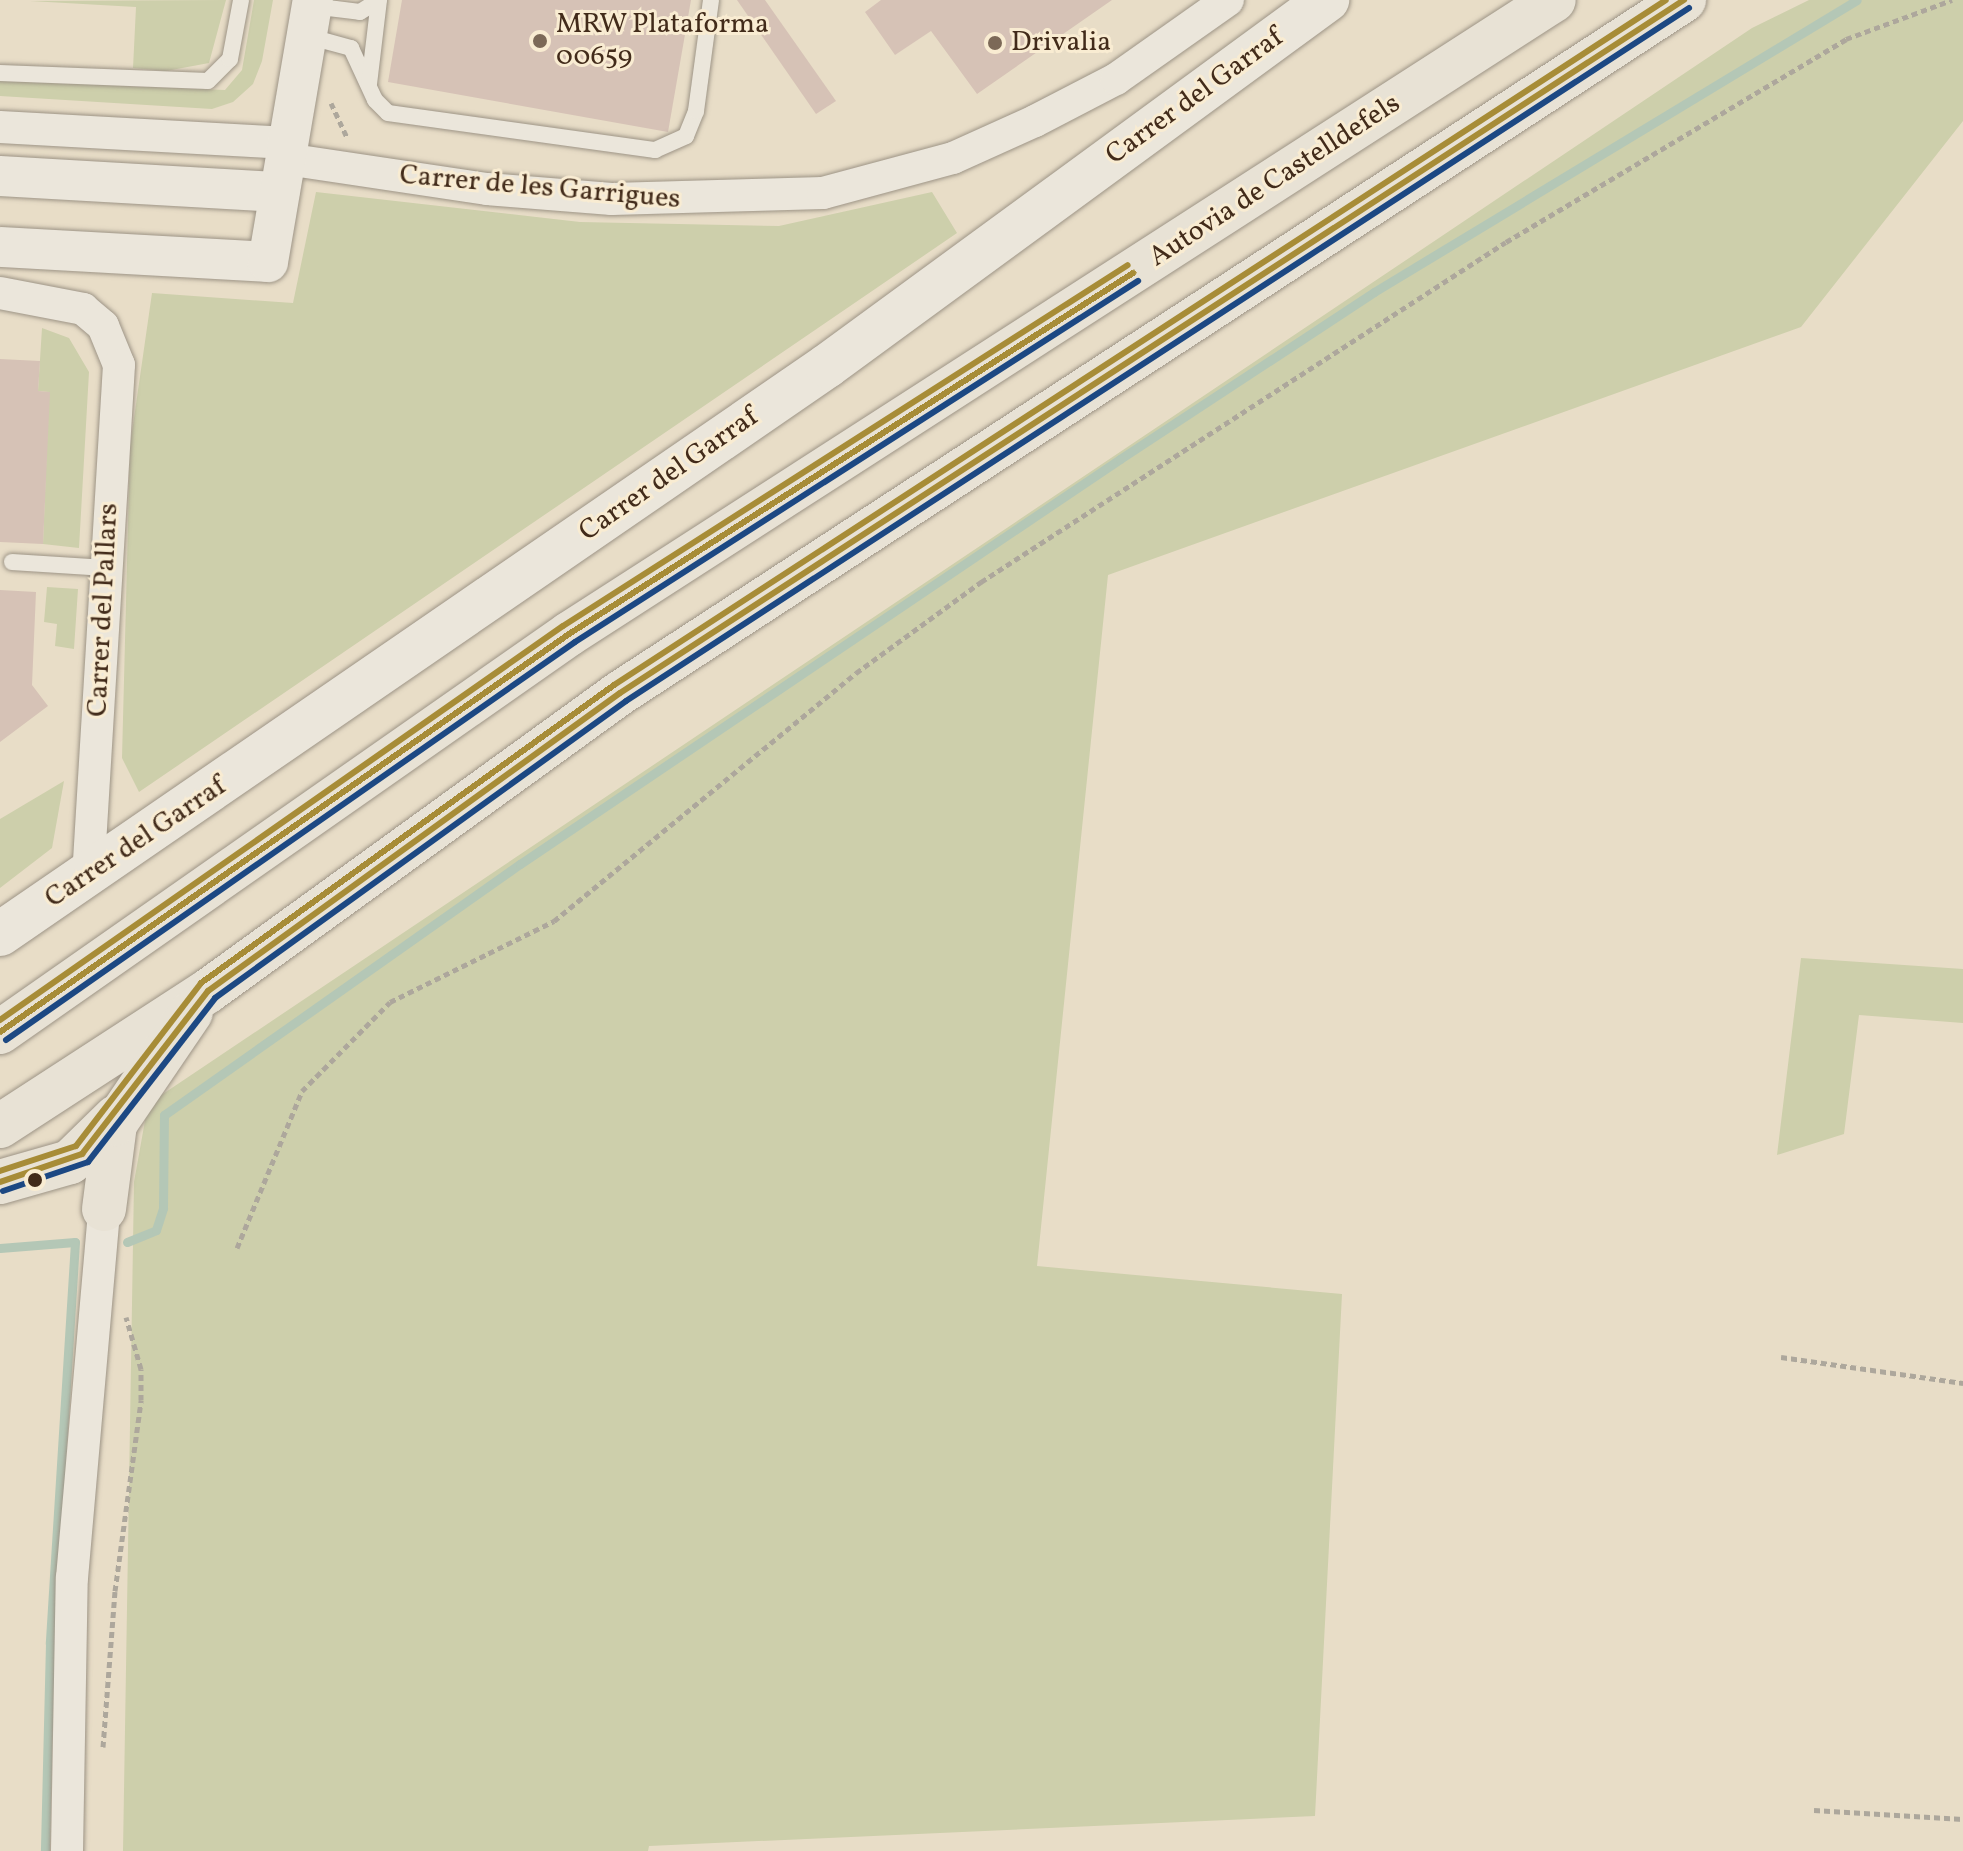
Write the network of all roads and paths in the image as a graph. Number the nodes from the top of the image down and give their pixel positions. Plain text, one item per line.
1 (241, 0) edge
2 (379, 0) edge
3 (711, 0) edge
4 (1228, 0) edge
5 (1327, 0) edge
6 (1554, 0) edge
7 (1684, 0) edge
8 (1952, 0) edge
9 (311, 14) edge
10 (0, 73) edge
11 (369, 85) junction
12 (0, 127) edge
13 (285, 165) junction
14 (0, 176) edge
15 (0, 247) edge
16 (0, 293) edge
17 (12, 562) dead end
18 (106, 568) junction
19 (88, 877) junction
20 (0, 934) edge
21 (208, 991) junction
22 (0, 1032) edge
23 (124, 1107) junction
24 (0, 1126) edge
25 (3, 1181) edge
26 (104, 1209) junction
27 (237, 1248) dead end
28 (124, 1310) dead end
29 (1781, 1357) dead end
30 (1963, 1383) edge
31 (102, 1758) dead end
32 (1814, 1810) dead end
33 (1963, 1819) edge
34 (67, 1851) edge

1 - 10 lane
2 - 9 lane
2 - 11 lane
3 - 11 lane
4 - 13 street, Carrer de les Garrigues
5 - 19 main road, Carrer del Garraf
6 - 22 highway, Autovia de Castelldefels
7 - 21 highway
8 - 27 path
9 - 11 lane
9 - 13 street
12 - 13 street, Carrer de les Garrigues
13 - 14 street
13 - 15 street
16 - 18 street, Carrer del Pallars
17 - 18 lane
18 - 19 street, Carrer del Pallars
19 - 20 main road, Carrer del Garraf
21 - 23 highway
21 - 24 highway
23 - 25 highway
23 - 26 highway
25 - 26 highway
26 - 34 street
28 - 31 path
29 - 30 path
32 - 33 path

